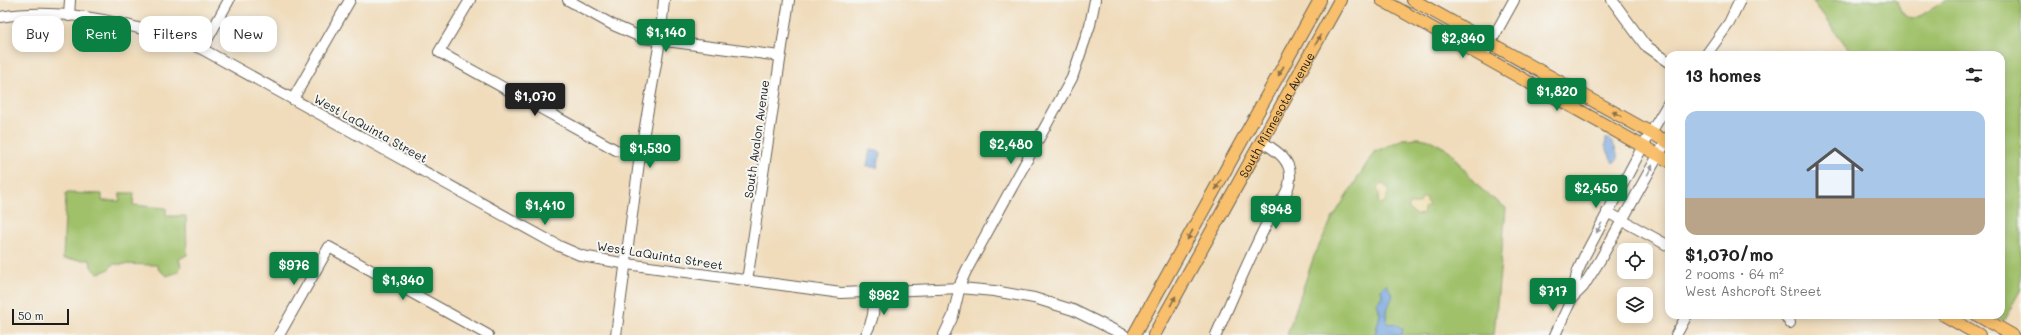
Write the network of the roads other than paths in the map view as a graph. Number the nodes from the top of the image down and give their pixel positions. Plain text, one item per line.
1 (70, 0) edge
2 (229, 0) edge
3 (350, 0) edge
4 (470, 0) edge
5 (568, 0) edge
6 (664, 0) edge
7 (789, 0) edge
8 (1095, 0) edge
9 (1320, 0) edge
10 (1340, 0) edge
11 (1382, 0) edge
12 (1413, 0) edge
13 (1514, 0) edge
14 (1612, 0) edge
15 (1740, 0) edge
16 (69, 16) junction
17 (0, 17) edge
18 (139, 28) edge
19 (212, 31) edge
20 (660, 41) junction
21 (1490, 43) junction
22 (1709, 51) edge
23 (207, 52) edge
24 (780, 56) junction
25 (1483, 56) junction
26 (1665, 59) edge
27 (292, 99) junction
28 (1665, 109) edge
29 (1651, 133) junction
30 (1665, 139) edge
31 (1261, 141) junction
32 (1643, 146) junction
33 (640, 155) junction
34 (1664, 158) edge
35 (1607, 212) junction
36 (1623, 221) junction
37 (1665, 244) edge
38 (627, 264) junction
39 (747, 281) junction
40 (960, 288) junction
41 (872, 292) junction
42 (1572, 298) junction
43 (1685, 319) edge
44 (1951, 319) edge
45 (1984, 319) edge
46 (279, 335) edge
47 (488, 335) edge
48 (616, 335) edge
49 (865, 335) edge
50 (944, 335) edge
51 (1124, 335) edge
52 (1134, 335) edge
53 (1154, 335) edge
54 (1216, 335) edge
55 (1555, 335) edge
56 (1676, 335) edge
57 (1979, 335) edge
58 (2012, 335) edge

1 - 16 street
2 - 19 street
3 - 27 street
4 - 33 street
5 - 20 street
6 - 20 street
7 - 24 street, South Avalon Avenue
8 - 40 street
9 -> 52 main road, South Minnesota Avenue
31 -> 10 main road, South Minnesota Avenue
11 - 25 main road
12 - 21 main road
13 - 21 street
14 - 26 street
15 - 22 street
16 - 17 street, West LaQuinta Street
16 - 18 street, West LaQuinta Street
20 - 24 street
20 - 33 street
21 - 25 street
29 -> 21 main road
23 - 27 street, West LaQuinta Street
24 - 39 street, South Avalon Avenue
25 - 32 main road
27 - 38 street, West LaQuinta Street
28 - 29 street
29 - 30 main road
29 - 32 street
53 -> 31 main road, South Minnesota Avenue
31 - 54 street
32 - 34 main road
32 - 35 street
33 - 38 street
36 -> 34 street
35 - 36 street
35 -> 42 street
36 - 37 street
36 - 42 street
38 - 39 street, West LaQuinta Street
38 - 48 street
39 - 41 street, West LaQuinta Street
40 - 41 street, West LaQuinta Street
40 - 50 street
40 - 51 street, West LaQuinta Street
41 - 49 street
42 - 55 street
43 - 56 street
44 - 57 main road
45 - 58 main road
46 - 47 street

